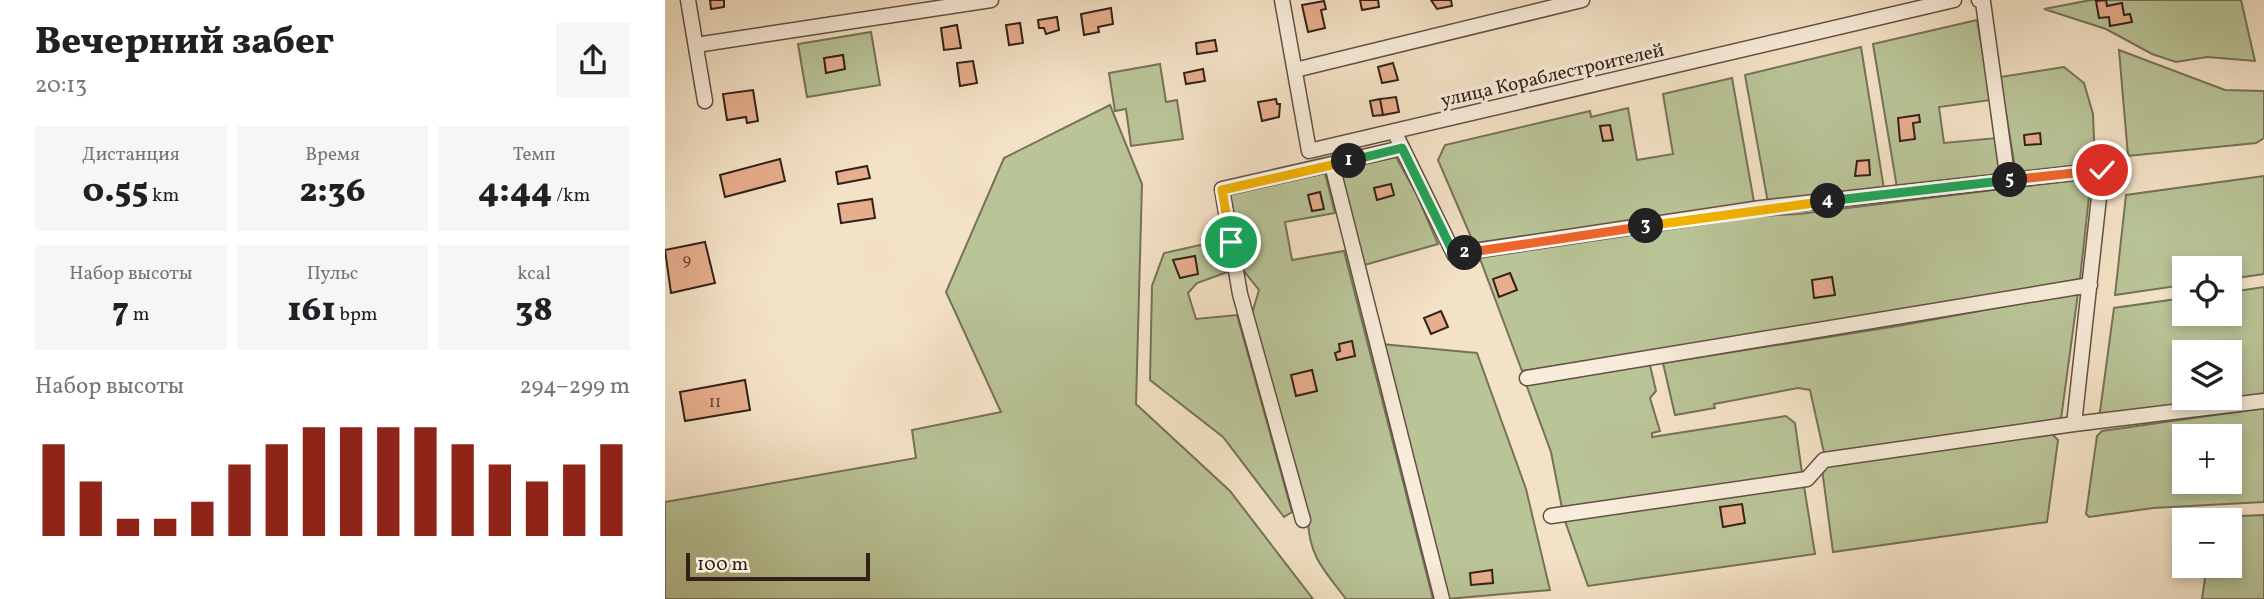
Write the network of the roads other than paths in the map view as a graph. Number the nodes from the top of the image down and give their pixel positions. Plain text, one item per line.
1 (688, 0) edge
2 (991, 0) edge
3 (1282, 0) edge
4 (1582, 0) edge
5 (1954, 0) edge
6 (1979, 0) edge
7 (696, 45) junction
8 (1295, 69) junction
9 (705, 101) dead end
10 (1394, 131) junction
11 (1402, 148) junction
12 (1332, 165) junction
13 (2006, 167) dead end
14 (2090, 285) junction
15 (1527, 378) dead end
16 (2264, 401) edge
17 (2074, 424) junction
18 (1551, 516) dead end
19 (1303, 520) dead end
20 (1442, 599) edge

1 - 7 street
2 - 7 street
3 - 8 street, улица Кораблестроителей
4 - 8 street
5 - 10 street, улица Кораблестроителей
6 - 13 street
7 - 9 street
8 - 10 street, улица Кораблестроителей
10 - 11 street
11 - 12 street
11 - 14 street
12 - 19 street
12 - 20 street
14 - 15 street
14 - 17 street
16 - 17 street
17 - 18 street

